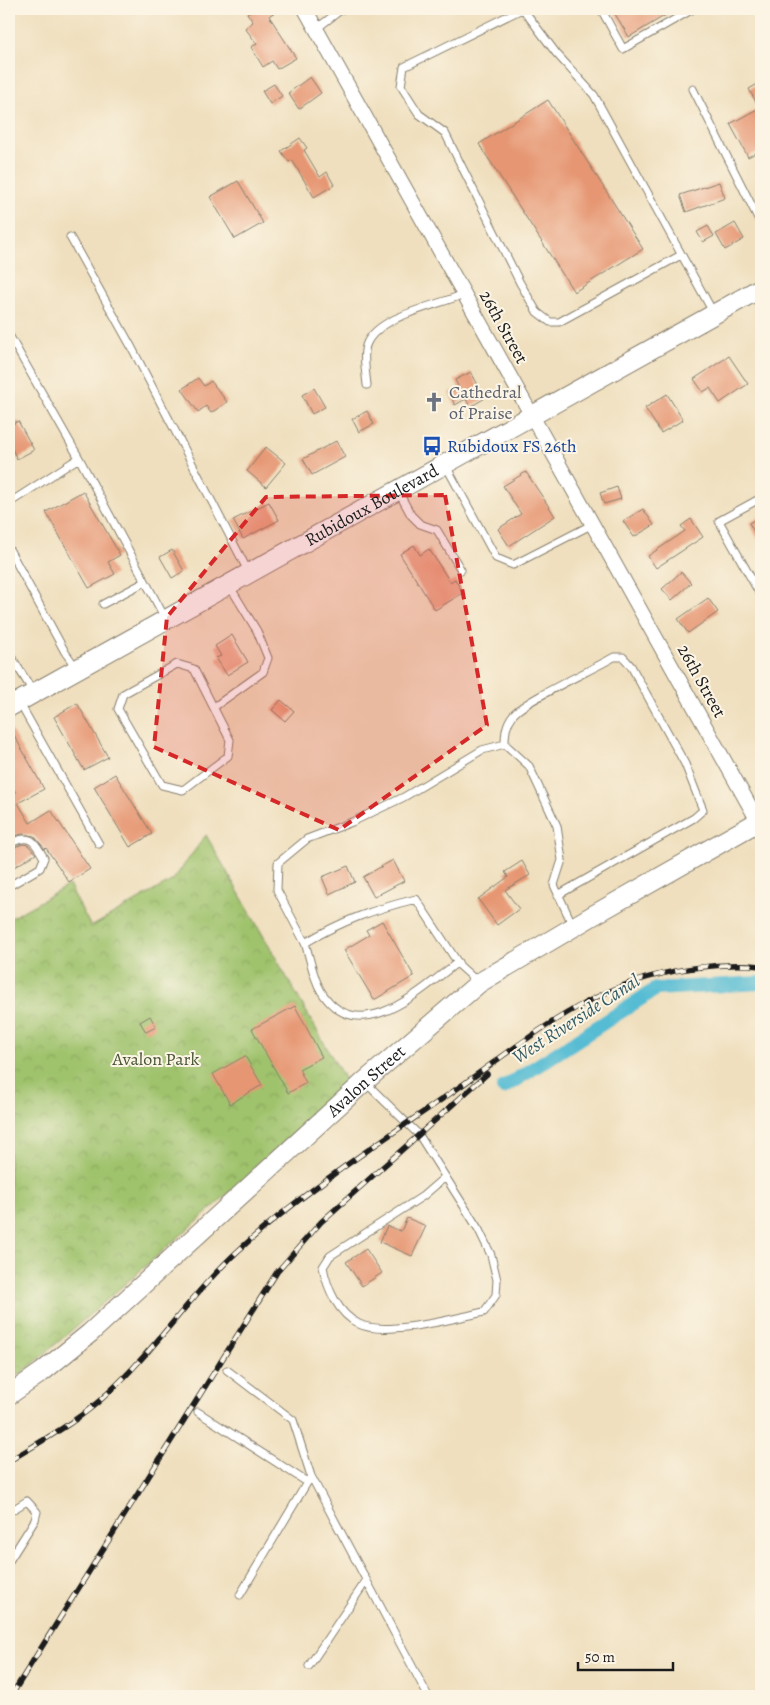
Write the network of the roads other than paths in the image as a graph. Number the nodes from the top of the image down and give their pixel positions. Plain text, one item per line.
1 (305, 9) edge
2 (342, 9) edge
3 (523, 9) edge
4 (601, 9) edge
5 (693, 9) edge
6 (316, 29) junction
7 (693, 89) dead end
8 (761, 224) edge
9 (70, 237) dead end
10 (681, 255) junction
11 (761, 288) edge
12 (464, 294) junction
13 (714, 314) junction
14 (9, 335) edge
15 (367, 385) dead end
16 (532, 416) junction
17 (80, 458) junction
18 (445, 464) junction
19 (398, 491) junction
20 (761, 498) edge
21 (9, 503) edge
22 (593, 524) junction
23 (9, 549) edge
24 (461, 570) dead end
25 (249, 573) junction
26 (146, 582) junction
27 (229, 584) junction
28 (761, 596) edge
29 (103, 604) dead end
30 (166, 620) junction
31 (9, 653) edge
32 (77, 669) junction
33 (20, 700) edge
34 (214, 707) junction
35 (505, 744) junction
36 (760, 823) edge
37 (9, 844) edge
38 (99, 844) dead end
39 (9, 886) edge
40 (558, 894) junction
41 (573, 927) junction
42 (305, 943) junction
43 (458, 962) junction
44 (479, 983) junction
45 (364, 1082) junction
46 (445, 1176) junction
47 (227, 1370) dead end
48 (9, 1395) edge
49 (198, 1412) dead end
50 (309, 1479) junction
51 (9, 1512) edge
52 (9, 1562) edge
53 (366, 1581) junction
54 (240, 1595) dead end
55 (309, 1666) dead end
56 (428, 1696) edge

1 - 6 street, 26th Street
2 - 6 lane
3 - 10 lane
3 - 10 lane
4 - 5 lane
6 - 12 street, 26th Street
7 - 8 lane
9 - 25 lane
10 - 13 lane
11 - 13 street, Rubidoux Boulevard
12 - 15 lane
12 - 16 street, 26th Street
13 - 16 street, Rubidoux Boulevard
14 - 17 lane
16 - 18 street, Rubidoux Boulevard
16 - 22 street, 26th Street
17 - 21 lane
17 - 26 lane
18 - 19 street, Rubidoux Boulevard
18 - 22 lane
19 - 24 lane
19 - 25 street, Rubidoux Boulevard
20 - 28 lane
22 - 36 street, 26th Street
23 - 32 lane
25 - 27 street, Rubidoux Boulevard
26 - 29 lane
26 - 30 lane
27 - 30 street, Rubidoux Boulevard
27 - 34 lane
30 - 32 street, Rubidoux Boulevard
31 - 33 lane
32 - 33 street, Rubidoux Boulevard
33 - 38 lane
34 - 34 lane
35 - 40 lane
35 - 40 lane
35 - 42 lane
36 - 41 street, Avalon Street
37 - 39 lane
40 - 41 lane
41 - 44 street, Avalon Street
42 - 43 lane
42 - 43 lane
43 - 44 lane
44 - 45 street, Avalon Street
45 - 46 lane
45 - 48 street, Avalon Street
46 - 46 lane
47 - 50 lane
49 - 50 lane
50 - 53 lane
50 - 54 lane
51 - 52 lane
53 - 55 lane
53 - 56 lane

